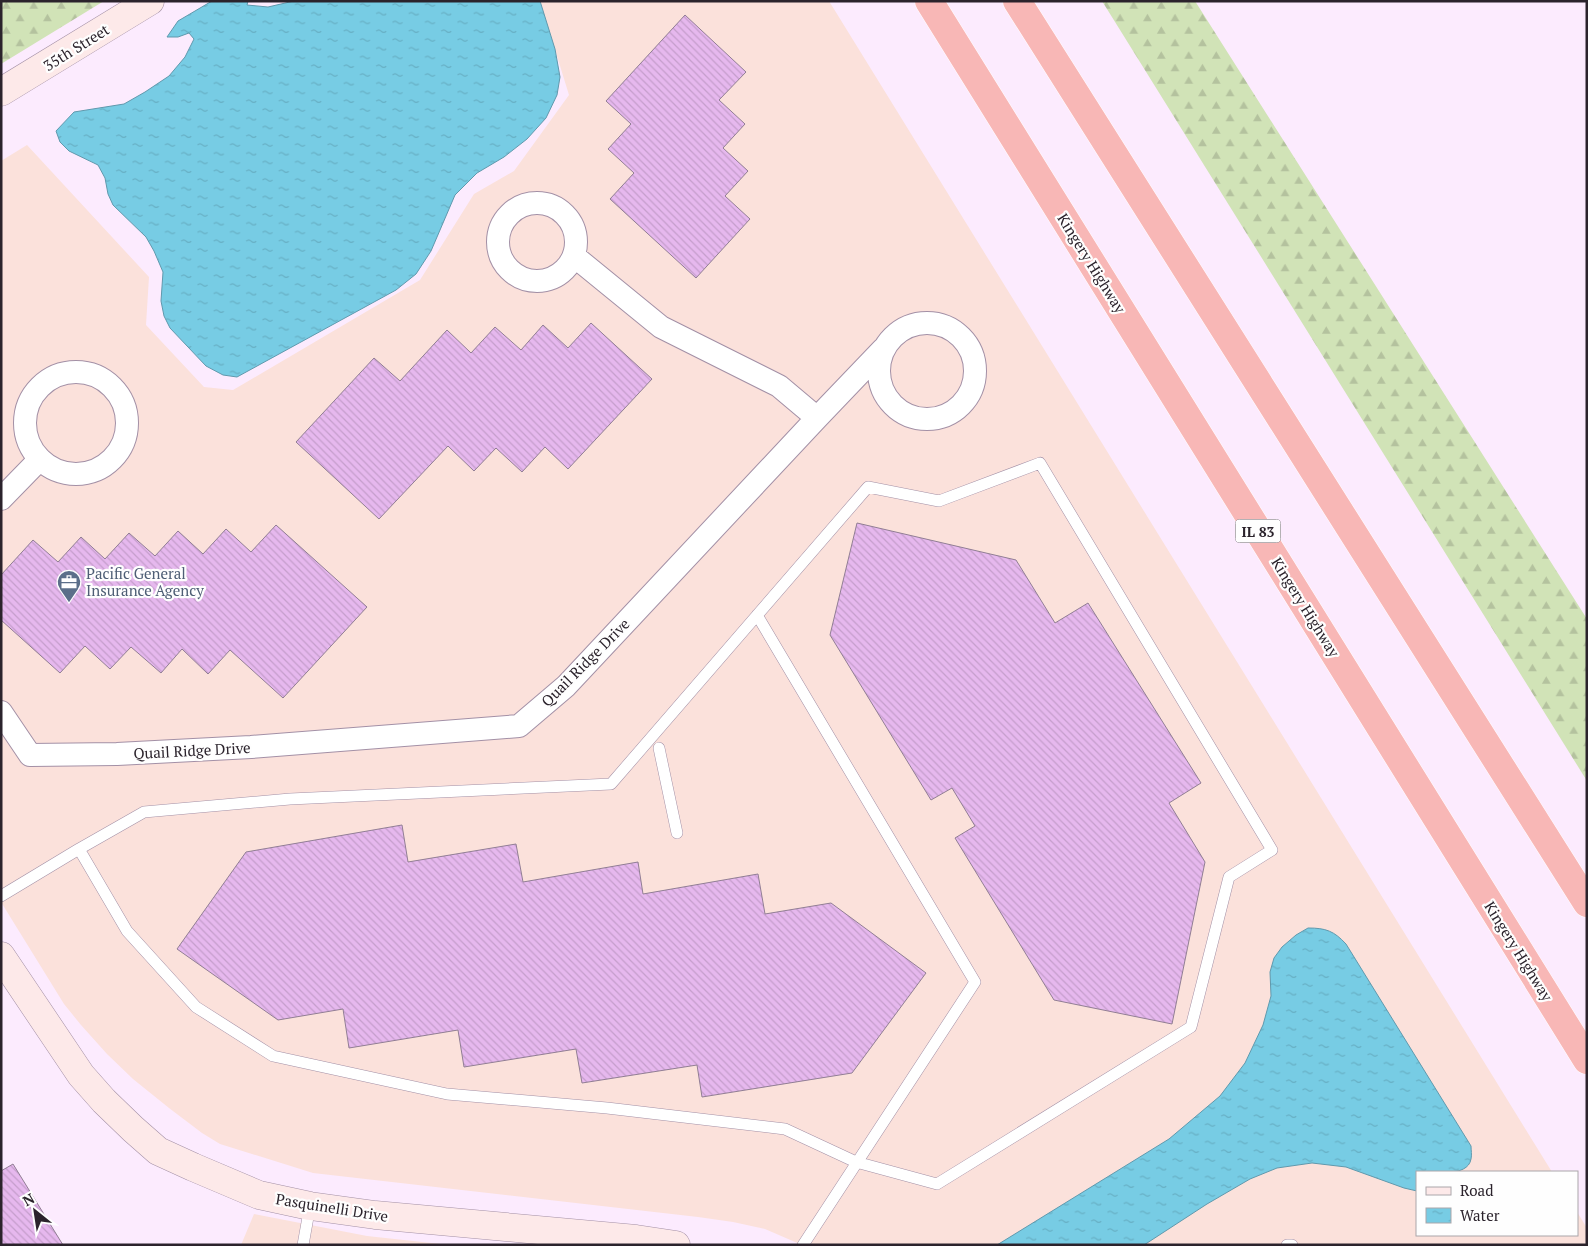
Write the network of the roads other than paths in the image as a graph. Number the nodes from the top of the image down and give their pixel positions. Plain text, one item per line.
1 (150, 1) edge
2 (929, 1) edge
3 (1017, 1) edge
4 (1, 92) edge
5 (574, 256) dead end
6 (883, 349) junction
7 (817, 418) junction
8 (40, 459) junction
9 (1, 499) edge
10 (757, 615) junction
11 (1, 712) edge
12 (659, 748) dead end
13 (677, 833) dead end
14 (78, 849) junction
15 (1, 896) edge
16 (1587, 903) edge
17 (1, 956) edge
18 (1587, 1060) edge
19 (856, 1162) junction
20 (310, 1206) junction
21 (303, 1245) edge
22 (676, 1245) edge
23 (803, 1245) edge
24 (1287, 1245) edge
25 (1292, 1245) edge

1 - 4 street, 35th Street
2 - 18 highway, Kingery Highway / IL 83
3 - 16 highway
5 - 7 street
6 - 6 street, Quail Ridge Drive
6 - 7 street, Quail Ridge Drive
7 - 11 street, Quail Ridge Drive
8 - 8 street
8 - 9 street
10 - 14 lane
10 - 19 lane
10 - 19 lane
12 - 13 lane
14 - 15 lane
14 - 19 lane
17 - 20 street, Pasquinelli Drive
19 - 23 lane
20 - 21 lane
20 - 22 street, Pasquinelli Drive
24 - 25 lane

